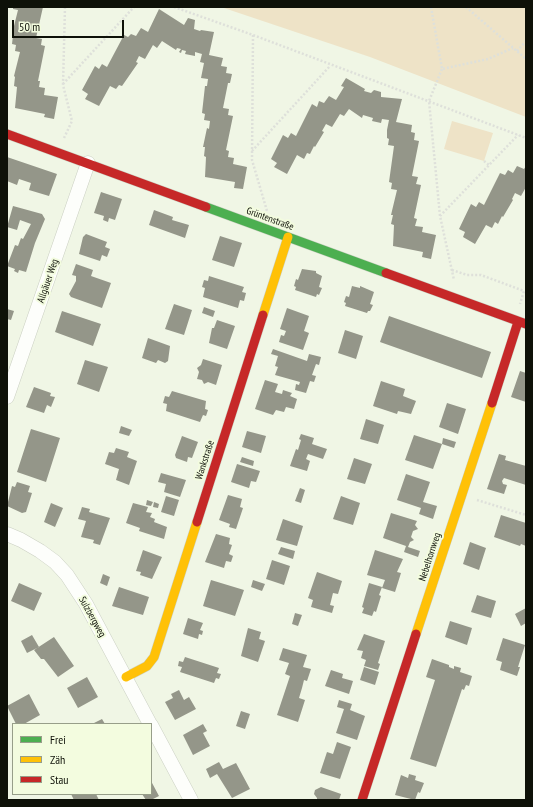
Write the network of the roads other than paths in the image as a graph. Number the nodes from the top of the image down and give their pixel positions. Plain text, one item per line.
1 (7, 134) edge
2 (88, 163) junction
3 (288, 237) junction
4 (522, 323) edge
5 (7, 398) edge
6 (7, 534) edge
7 (126, 677) junction
8 (150, 723) edge
9 (152, 727) edge
10 (190, 800) edge
11 (362, 800) edge

1 - 2 street, Grüntenstraße
2 - 3 street, Grüntenstraße
2 - 5 street, Allgäuer Weg
3 - 4 street, Grüntenstraße
3 - 7 street, Wankstraße
4 - 11 street, Nebelhornweg
6 - 7 street, Sulzbergweg
7 - 8 street, Sulzbergweg
9 - 10 street, Sulzbergweg

